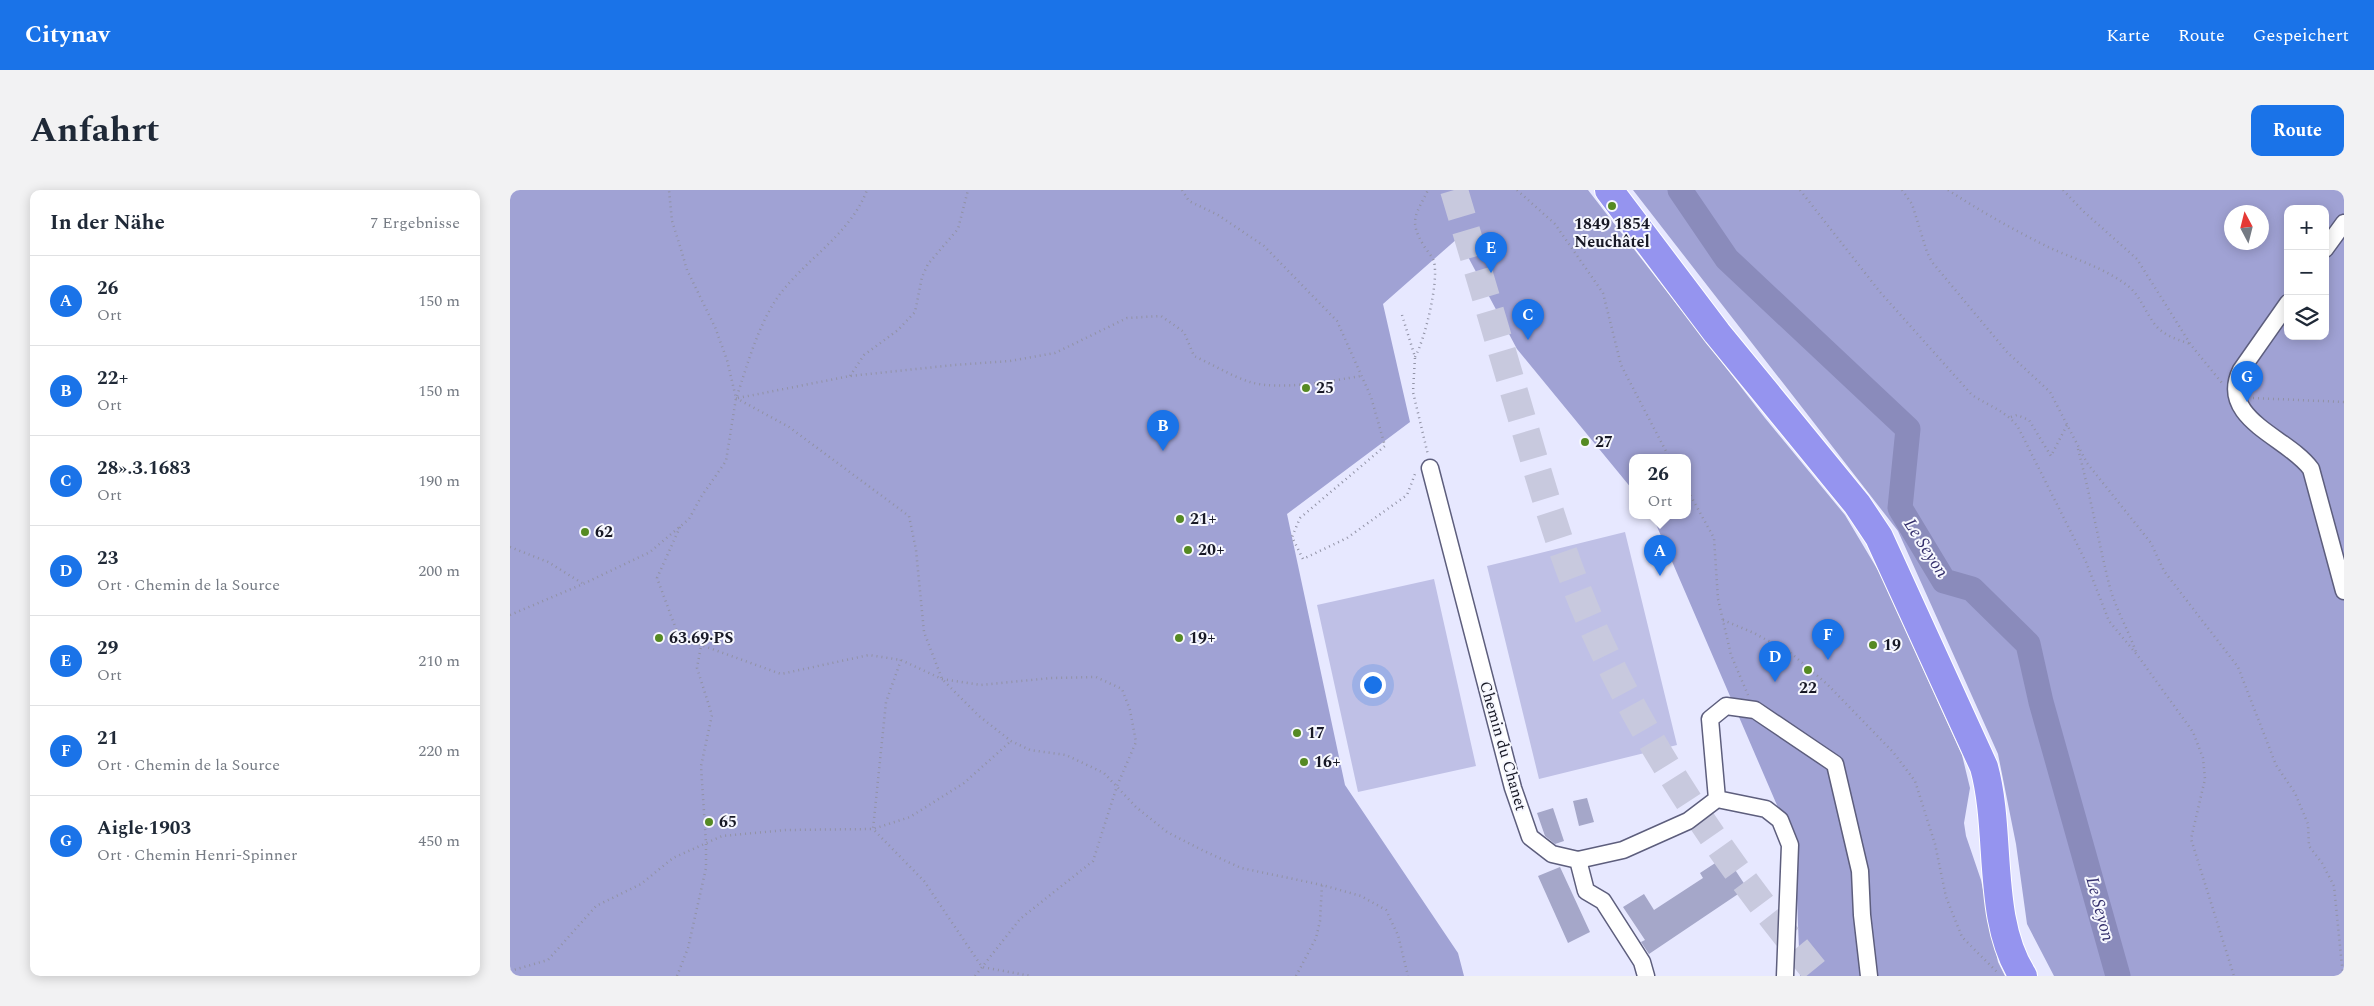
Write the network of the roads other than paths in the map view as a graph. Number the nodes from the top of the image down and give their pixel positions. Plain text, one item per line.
1 (1609, 190) edge
2 (2344, 223) edge
3 (2329, 244) edge
4 (2284, 309) edge
5 (1430, 468) road end
6 (2344, 591) edge
7 (1717, 799) junction
8 (1578, 860) junction
9 (1646, 976) edge
10 (1785, 976) edge
11 (1869, 976) edge
12 (2023, 976) edge

1 - 12 highway
2 - 3 street
4 - 6 street
5 - 8 street, Chemin du Chanet
7 - 8 street
7 - 10 street
7 - 11 street
8 - 9 street

